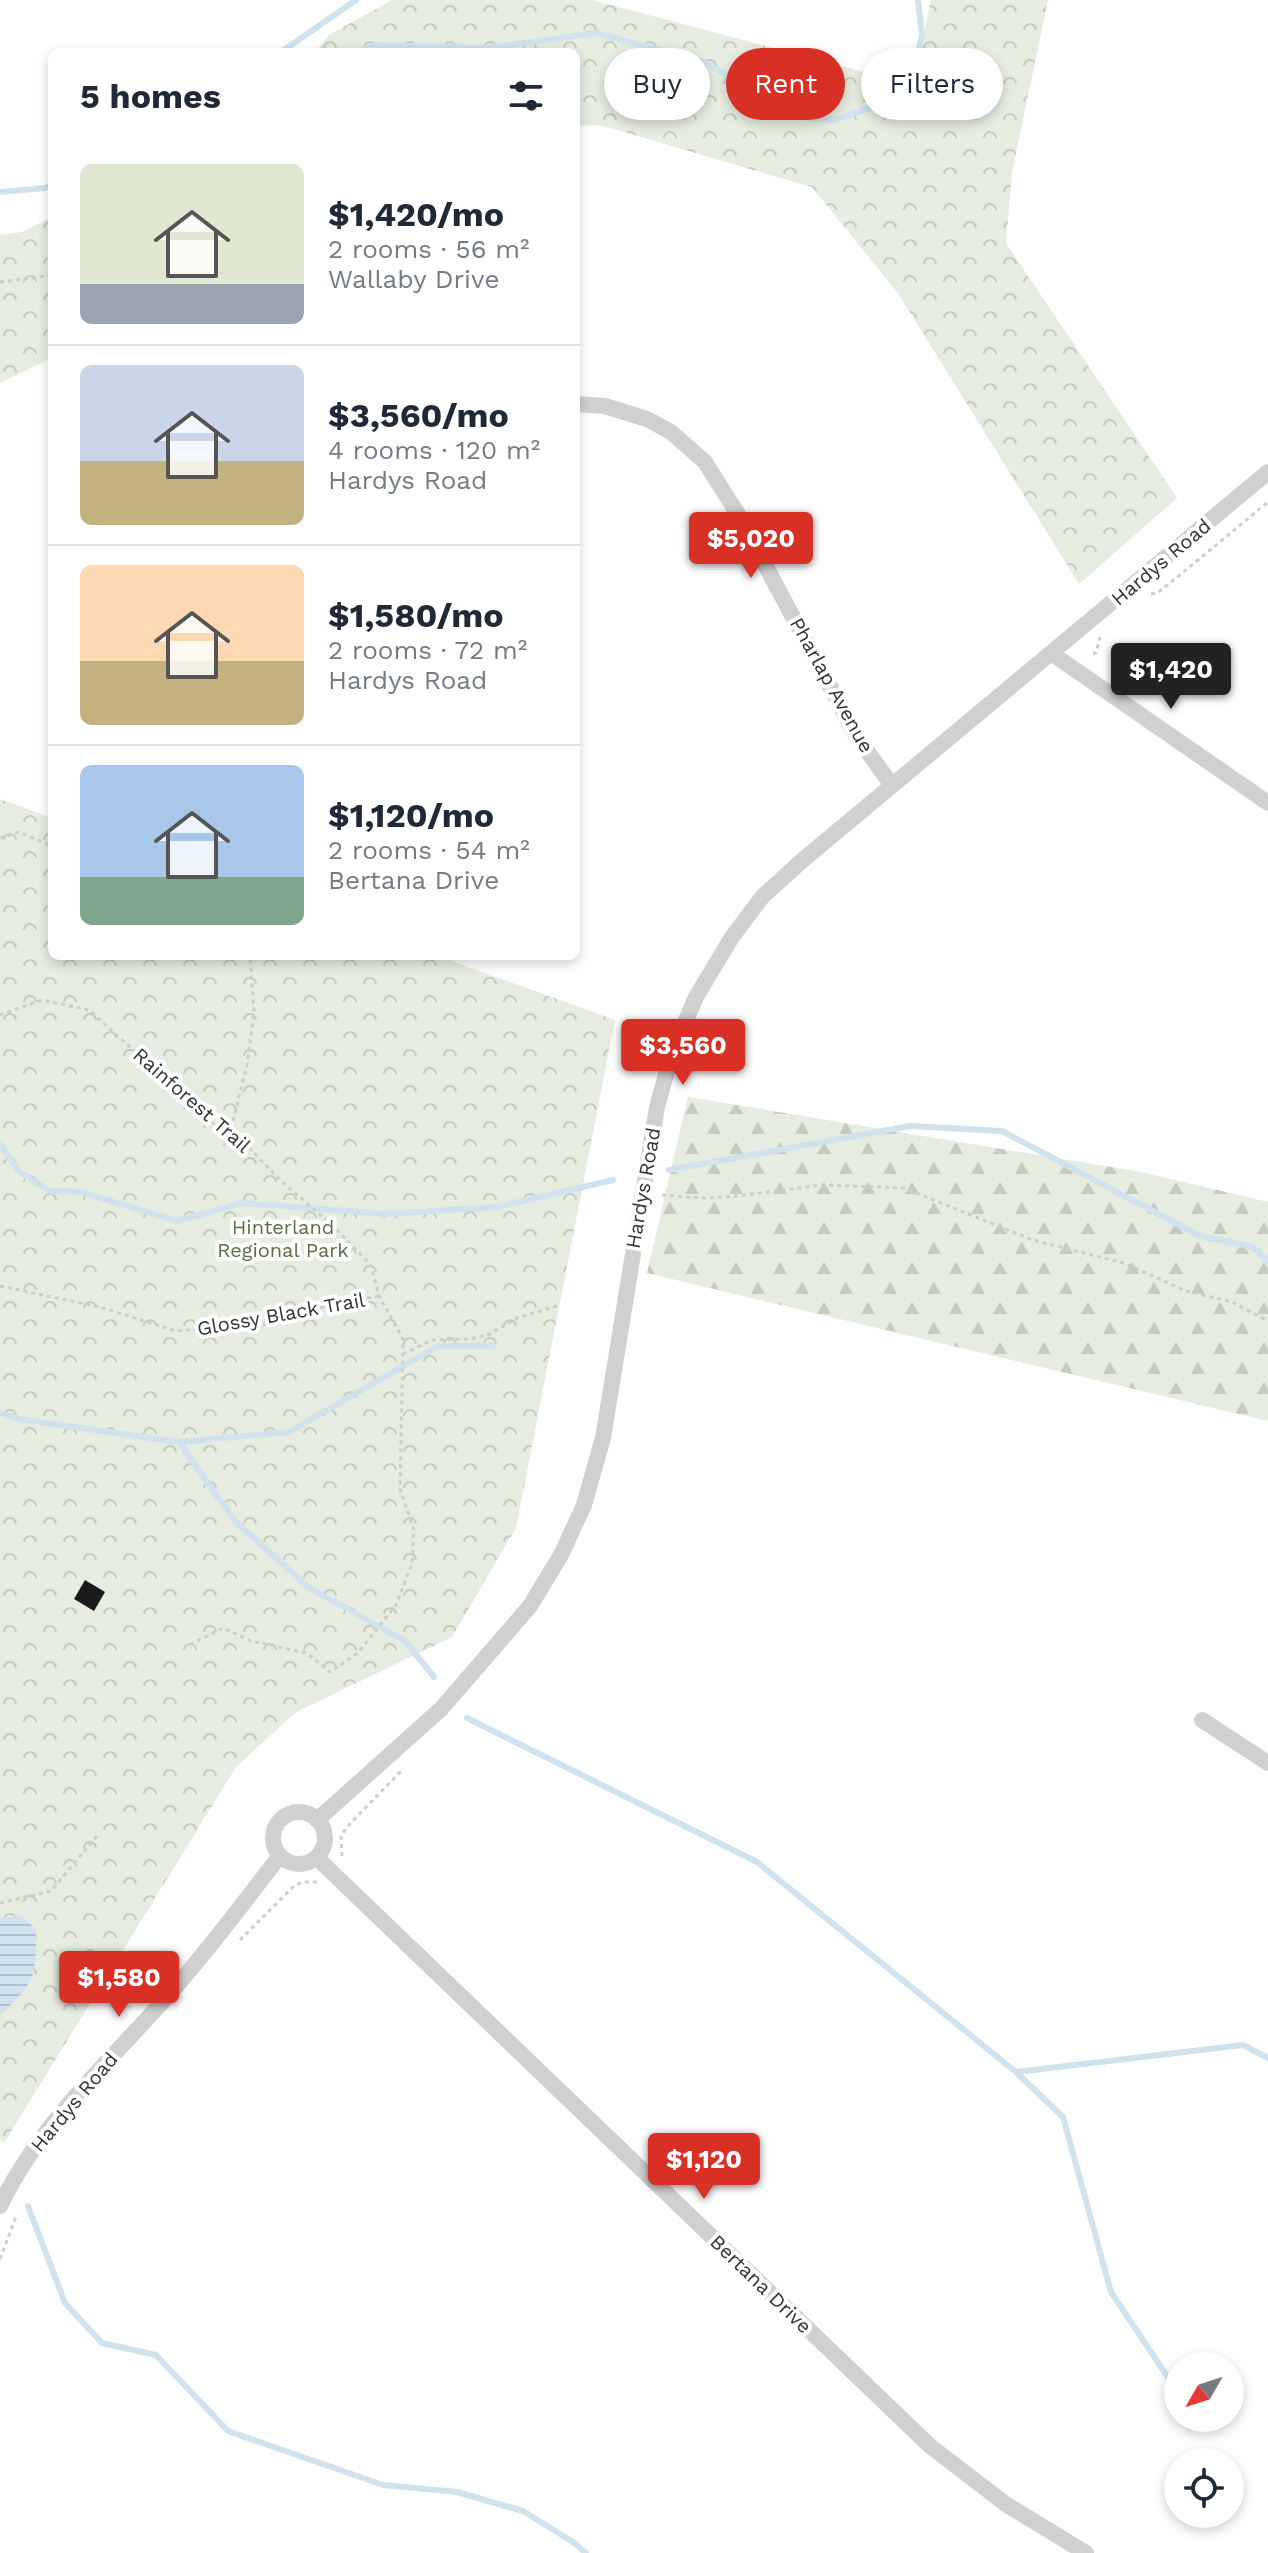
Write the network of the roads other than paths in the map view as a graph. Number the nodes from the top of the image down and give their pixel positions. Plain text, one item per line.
1 (580, 404) edge
2 (1268, 472) edge
3 (1051, 653) junction
4 (891, 784) junction
5 (1268, 803) edge
6 (1202, 1720) dead end
7 (1268, 1763) edge
8 (317, 1820) junction
9 (279, 1857) junction
10 (317, 1858) junction
11 (0, 2206) edge
12 (1057, 2546) edge
13 (1086, 2553) edge

1 - 4 street, Pharlap Avenue
2 - 3 street, Hardys Road
3 - 4 street, Hardys Road
3 - 5 street
4 - 8 street, Hardys Road
6 - 7 street
8 - 9 street
8 - 10 street
9 - 10 street
9 - 11 street, Hardys Road
10 - 12 street, Bertana Drive
12 - 13 street, Bertana Drive

